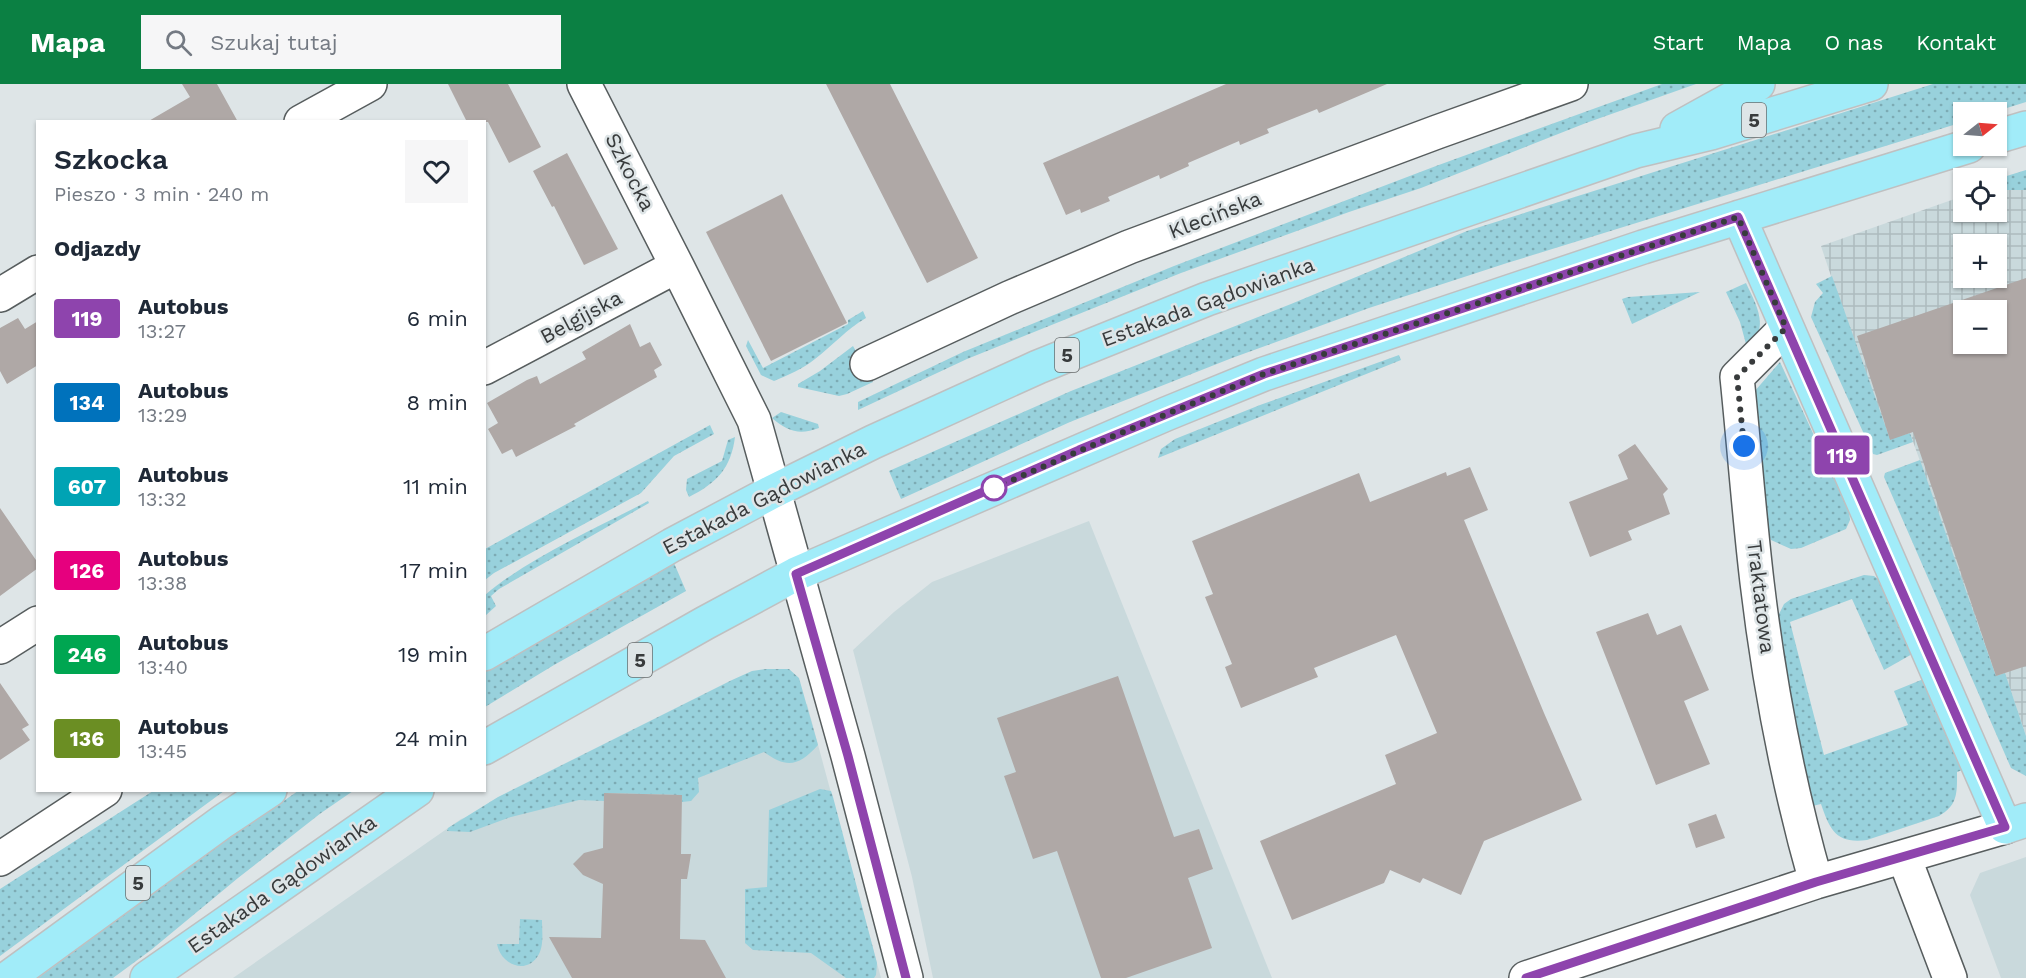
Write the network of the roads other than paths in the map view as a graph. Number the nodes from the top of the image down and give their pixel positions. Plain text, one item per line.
1 (370, 84) edge
2 (584, 84) edge
3 (1570, 84) edge
4 (1758, 84) edge
5 (1871, 84) edge
6 (305, 120) edge
7 (2026, 128) edge
8 (2007, 134) edge
9 (1636, 151) junction
10 (1953, 151) edge
11 (1738, 217) junction
12 (677, 266) junction
13 (36, 273) edge
14 (0, 295) edge
15 (1786, 328) junction
16 (867, 364) dead end
17 (486, 367) edge
18 (772, 492) junction
19 (796, 574) junction
20 (36, 624) edge
21 (0, 647) edge
22 (486, 653) edge
23 (486, 747) edge
24 (102, 792) edge
25 (267, 792) edge
26 (414, 792) edge
27 (2015, 824) edge
28 (1904, 857) junction
29 (0, 859) edge
30 (1816, 882) junction
31 (8, 978) edge
32 (147, 978) edge
33 (906, 978) edge
34 (1526, 978) edge
35 (1950, 978) edge

1 - 6 street
2 - 12 street, Szkocka
3 - 16 street, Klecińska
4 - 9 main road
5 - 9 main road, Estakada Gądowianka / 5
7 - 8 main road
9 - 18 main road, Estakada Gądowianka / 5
10 - 11 main road, 5
11 - 15 main road
11 - 19 main road, 5
12 - 17 street, Belgijska
12 - 18 street, Szkocka
13 - 14 street
15 - 27 main road
15 - 30 street, Traktatowa
18 - 19 street, Szkocka
18 - 22 main road, Estakada Gądowianka / 5
19 - 23 main road, 5
19 - 33 street, Szkocka
20 - 21 street
24 - 29 street
25 - 31 main road, 5
26 - 32 main road, Estakada Gądowianka
27 - 28 street
28 - 30 street
28 - 35 street
30 - 34 street

